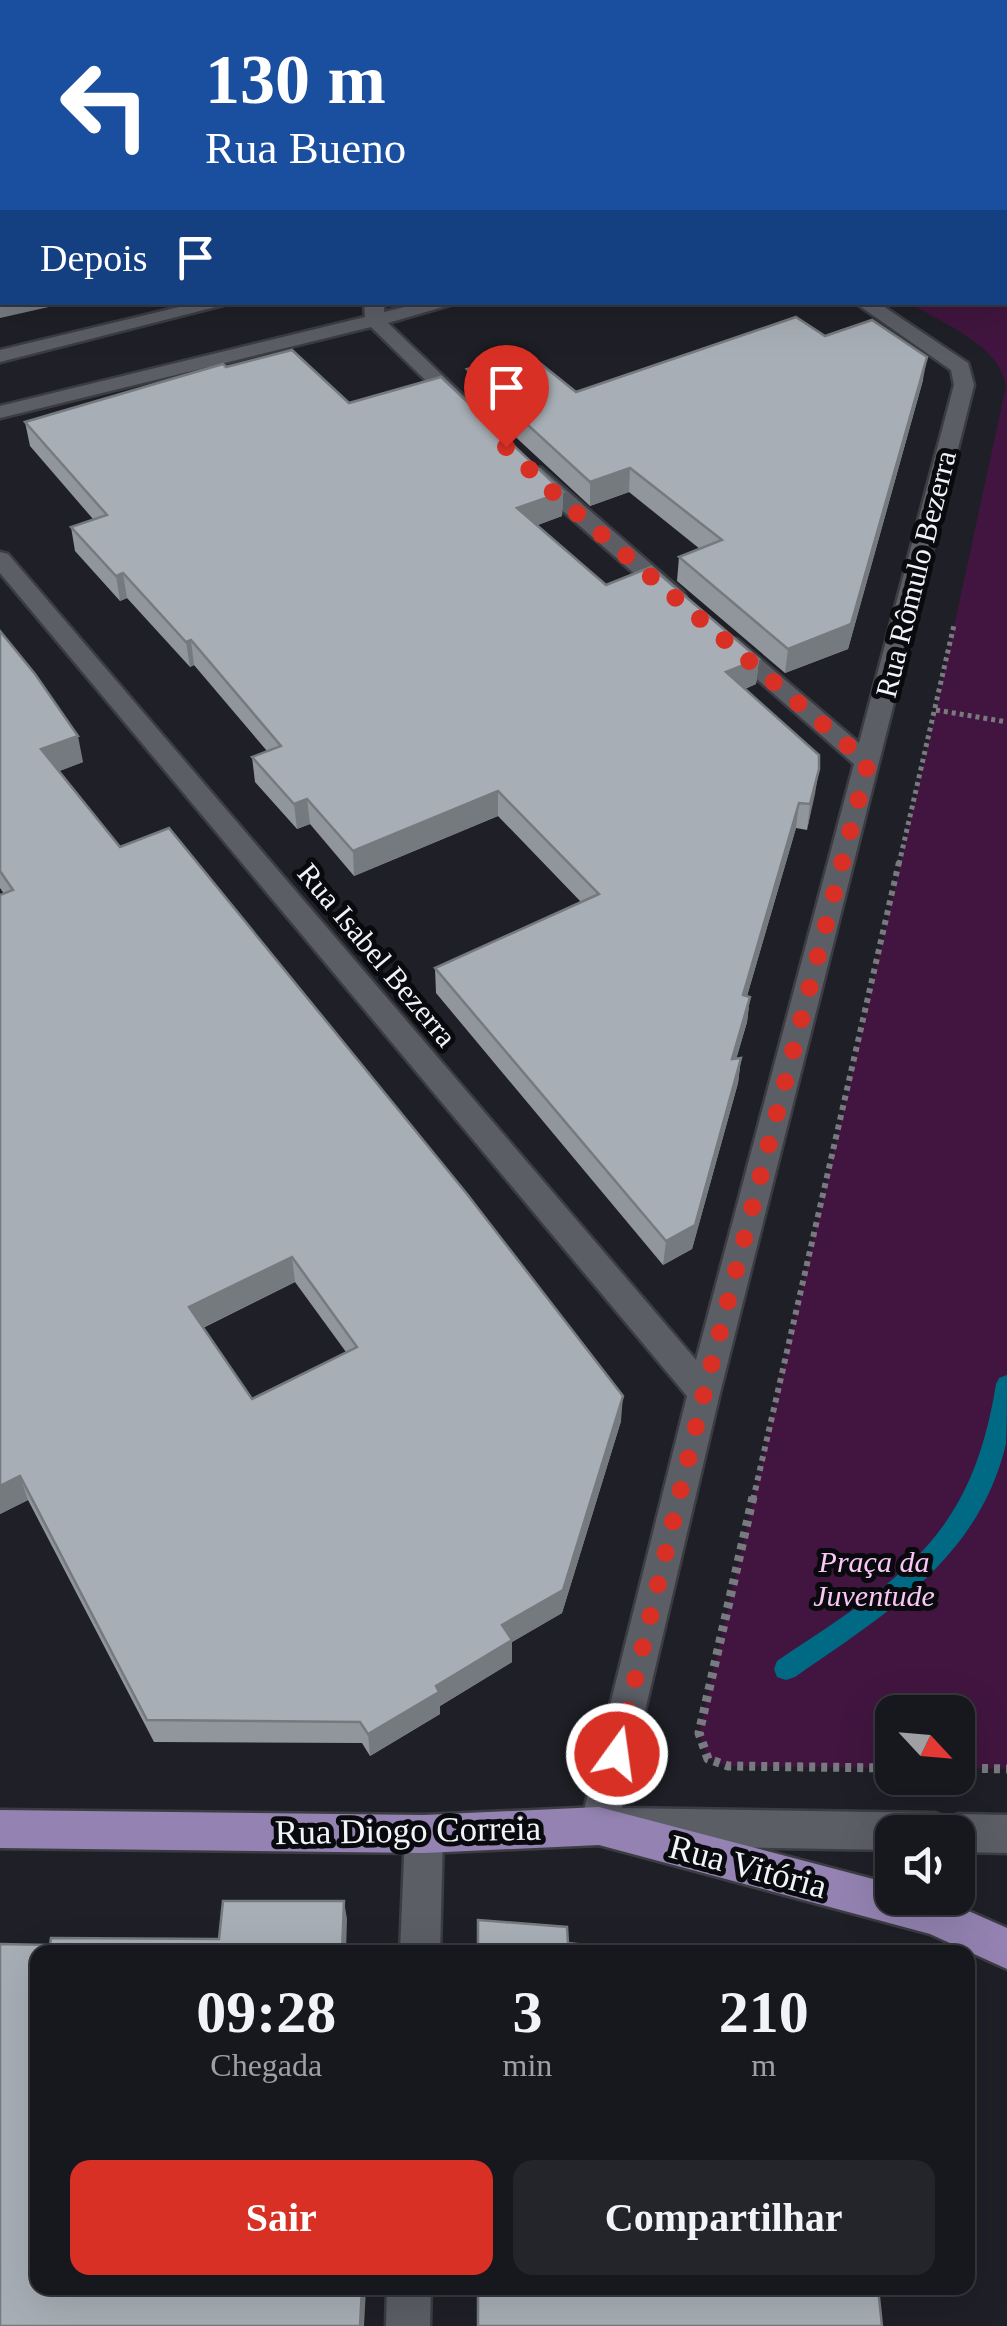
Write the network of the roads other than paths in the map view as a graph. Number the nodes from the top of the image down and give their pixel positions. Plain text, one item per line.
1 (213, 305) edge
2 (427, 305) edge
3 (868, 305) edge
4 (374, 312) edge
5 (0, 356) edge
6 (0, 412) edge
7 (488, 430) edge
8 (516, 457) edge
9 (0, 558) edge
10 (868, 763) junction
11 (704, 1393) junction
12 (2, 1826) edge
13 (599, 1826) junction
14 (875, 1831) edge
15 (975, 1833) edge
16 (424, 1834) junction
17 (1007, 1834) edge
18 (420, 1945) edge
19 (1007, 1949) edge
20 (409, 2295) edge
21 (408, 2326) edge

1 - 5 street
2 - 4 street
3 - 10 street, Rua Rômulo Bezerra
4 - 6 street
4 - 7 street
8 - 10 street
9 - 11 street, Rua Isabel Bezerra
10 - 11 street, Rua Rômulo Bezerra
11 - 13 street, Rua Rômulo Bezerra
12 - 16 main road, Rua Diogo Correia
13 - 14 street, Rua Diogo Correia
13 - 16 main road, Rua Diogo Correia
13 - 19 main road, Rua Vitória
15 - 17 street
16 - 18 street
20 - 21 street

